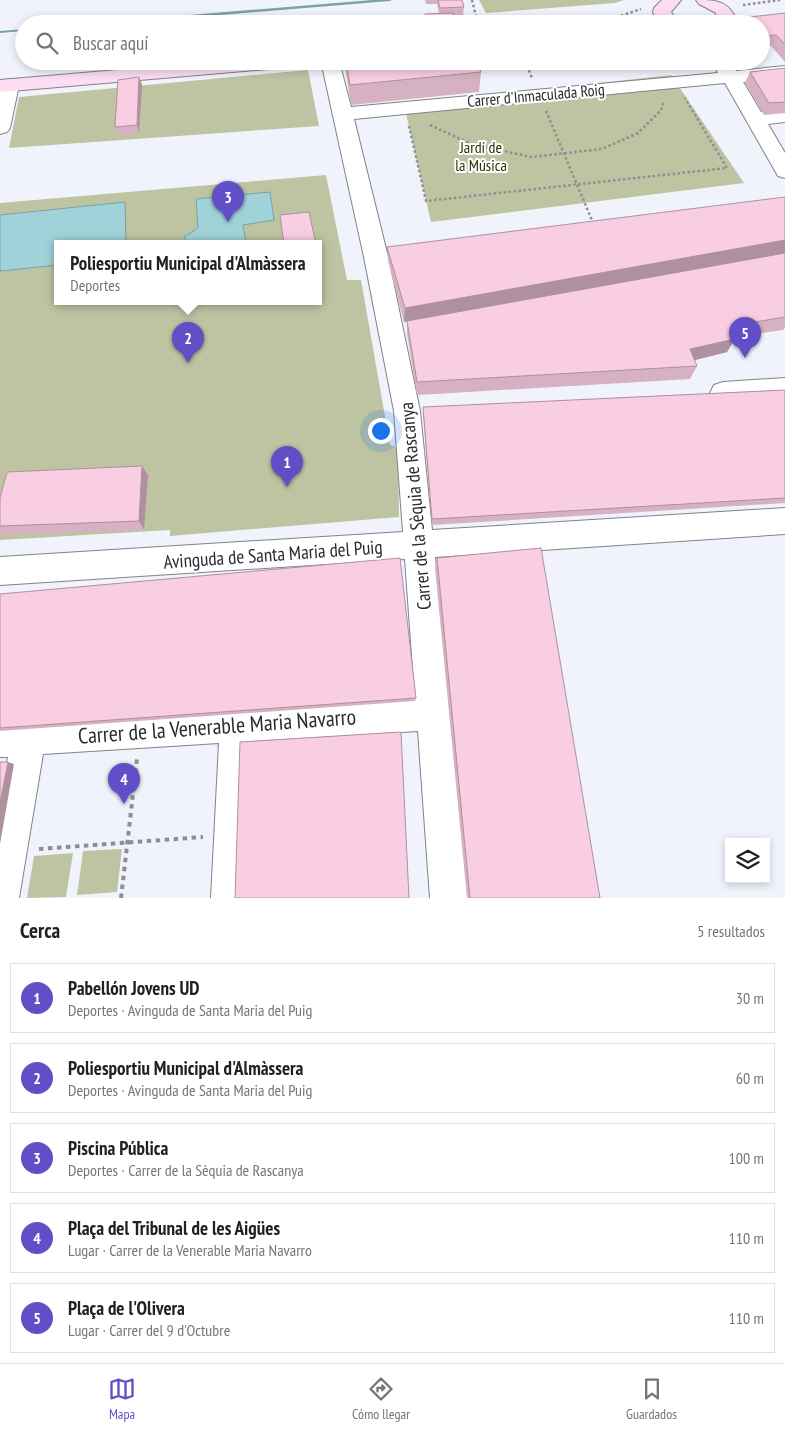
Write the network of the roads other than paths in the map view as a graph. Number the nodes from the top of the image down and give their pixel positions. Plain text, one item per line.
1 (672, 0) edge
2 (705, 0) edge
3 (664, 15) edge
4 (725, 15) edge
5 (184, 70) edge
6 (332, 70) edge
7 (722, 70) edge
8 (727, 70) edge
9 (746, 70) edge
10 (785, 72) edge
11 (4, 85) edge
12 (342, 114) junction
13 (785, 116) edge
14 (754, 119) junction
15 (0, 128) edge
16 (785, 171) edge
17 (785, 389) edge
18 (704, 395) edge
19 (785, 521) edge
20 (419, 545) junction
21 (0, 571) edge
22 (433, 713) junction
23 (237, 724) junction
24 (15, 739) edge
25 (0, 898) edge
26 (230, 898) edge
27 (449, 898) edge

1 - 3 street
2 - 4 street
5 - 11 street
6 - 12 street, Carrer de la Sèquia de Rascanya
7 - 12 street, Carrer d'Inmaculada Roig
8 - 14 street
9 - 10 street, Carrer d'Inmaculada Roig
11 - 15 street
12 - 20 street, Carrer de la Sèquia de Rascanya
13 - 14 street
14 - 16 street
17 - 18 street
19 - 20 street, Avinguda de Santa Maria del Puig
20 - 21 street, Avinguda de Santa Maria del Puig
20 - 22 street, Carrer de la Sèquia de Rascanya
22 - 23 street, Carrer de la Venerable Maria Navarro
22 - 27 street, Carrer de la Sèquia de Rascanya
23 - 24 street, Carrer de la Venerable Maria Navarro
23 - 26 street
24 - 25 street

